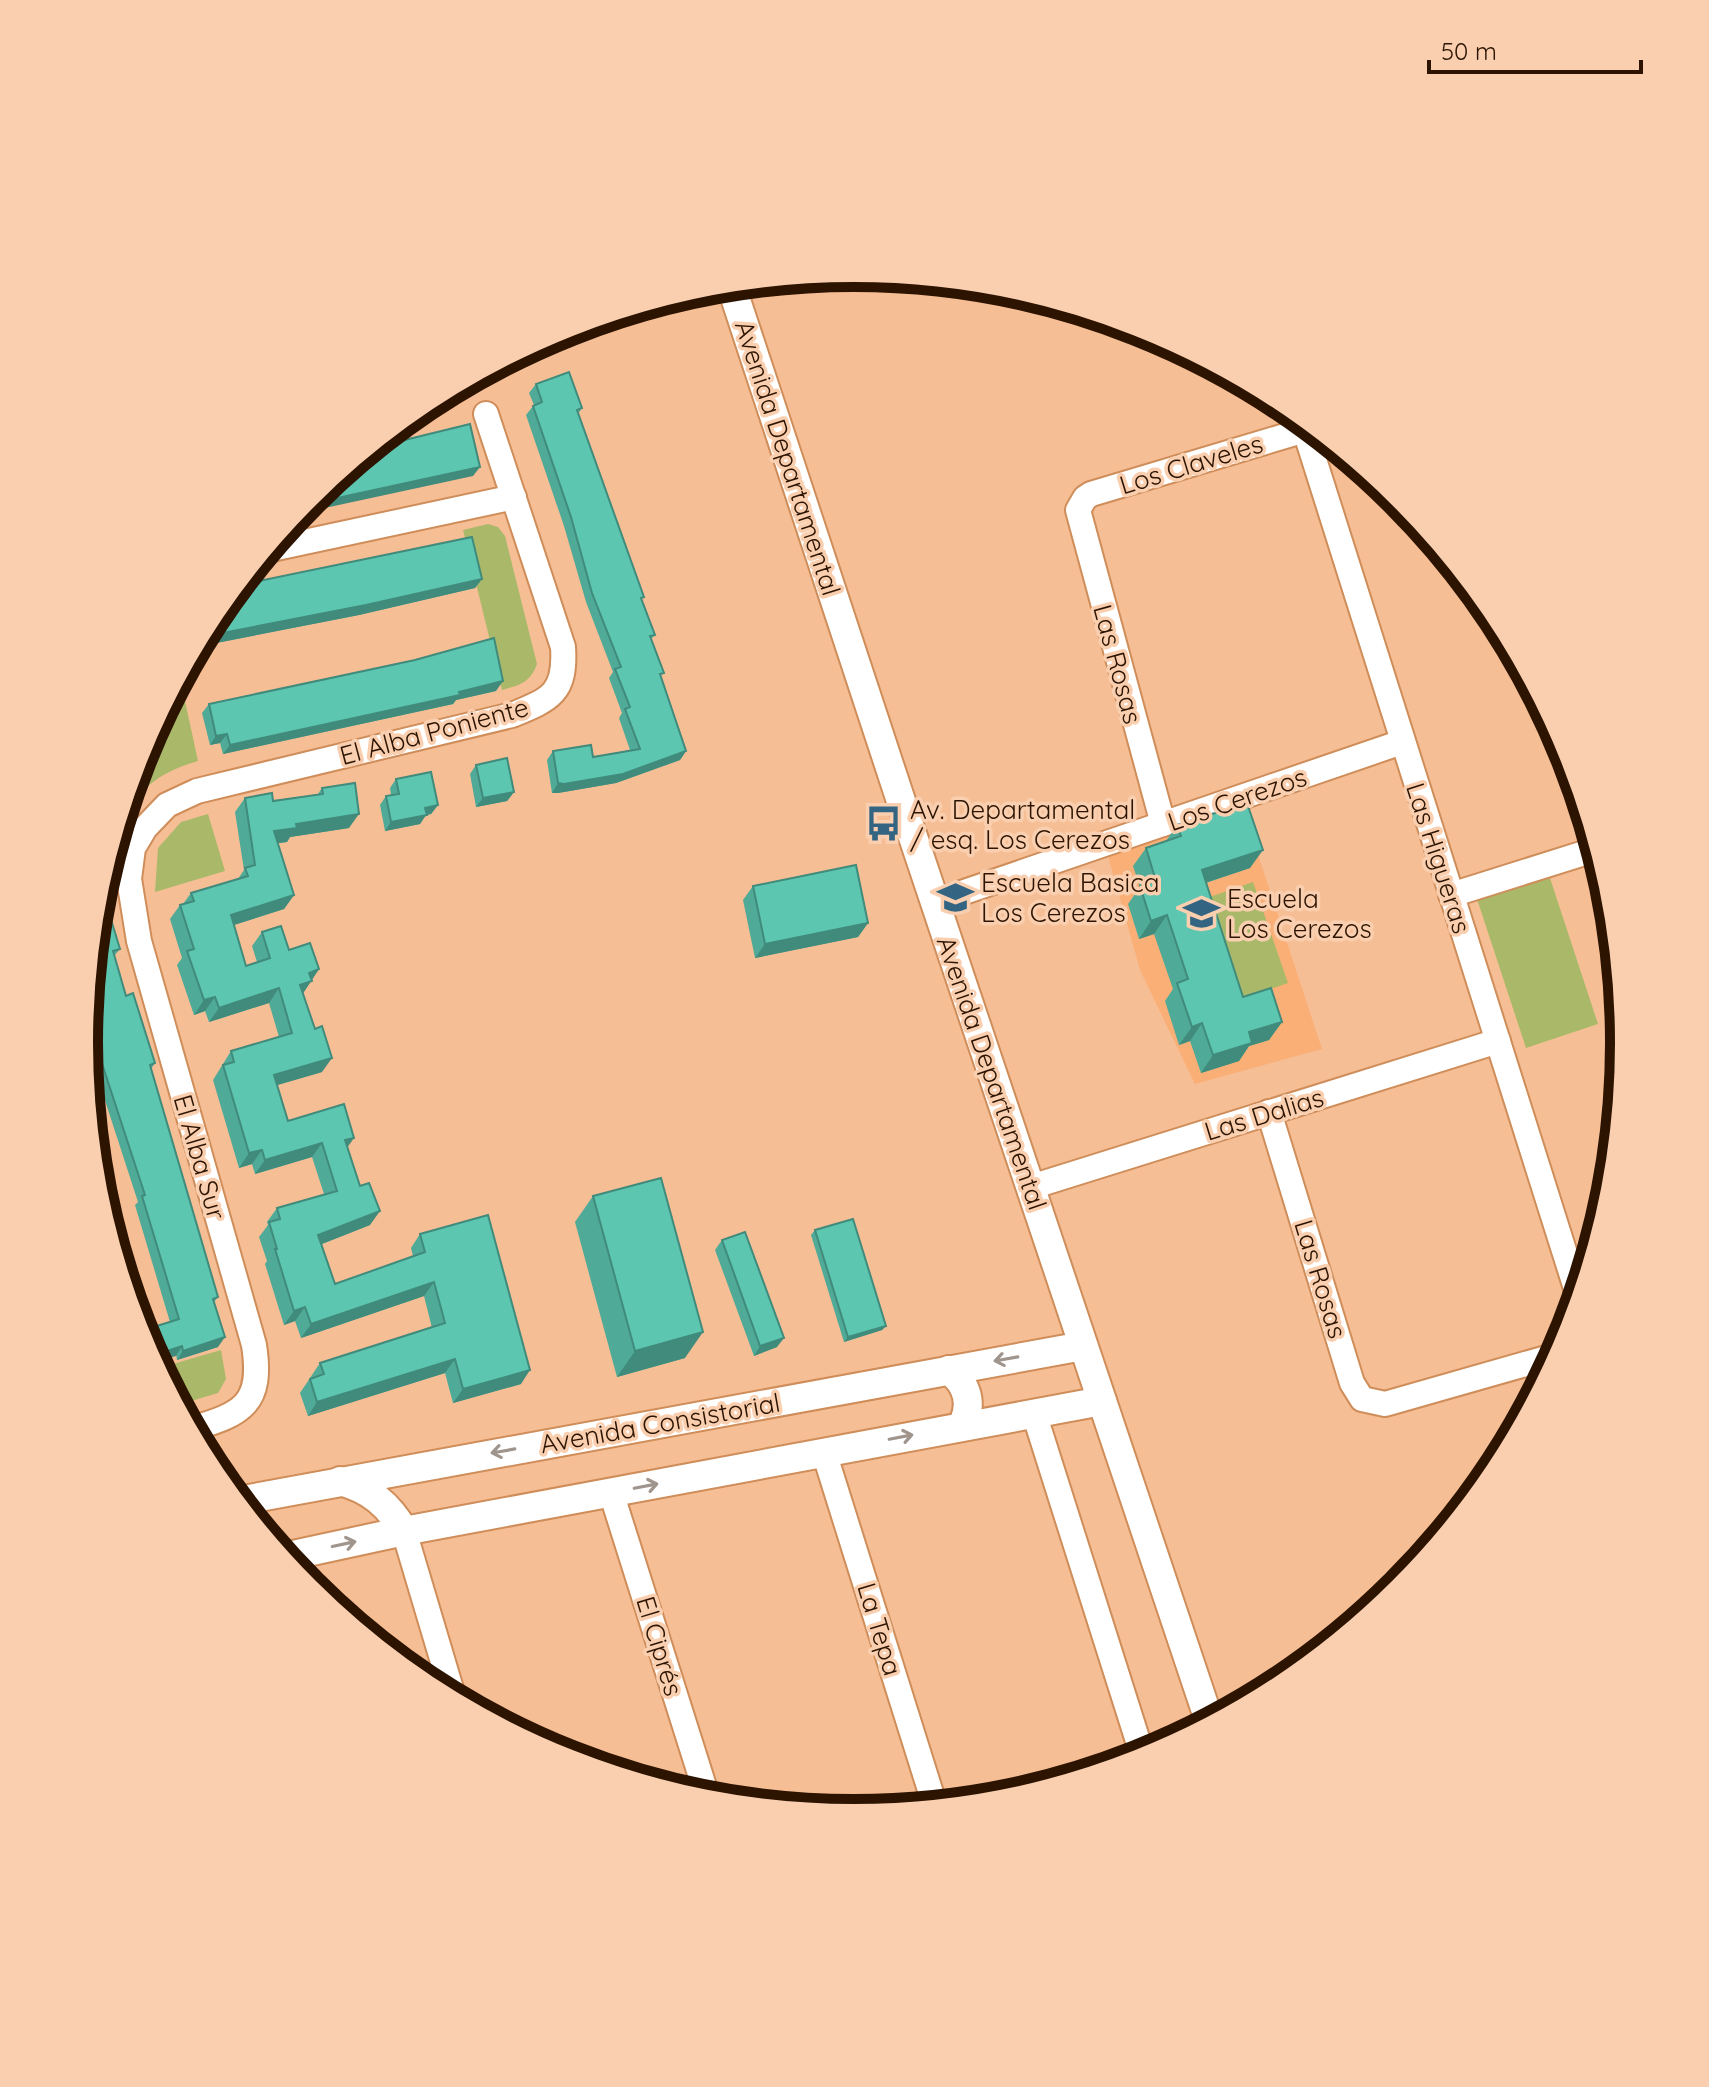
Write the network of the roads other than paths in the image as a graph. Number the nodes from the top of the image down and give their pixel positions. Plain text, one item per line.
1 (735, 297) edge
2 (486, 414) dead end
3 (1293, 427) edge
4 (1307, 437) edge
5 (514, 497) junction
6 (1080, 503) joint
7 (285, 546) edge
8 (1402, 742) junction
9 (1163, 824) junction
10 (133, 848) joint
11 (1586, 852) edge
12 (1451, 895) junction
13 (935, 902) junction
14 (1498, 1041) junction
15 (1269, 1112) junction
16 (1031, 1187) junction
17 (1573, 1280) edge
18 (1083, 1346) junction
19 (1541, 1359) edge
20 (949, 1370) junction
21 (1102, 1401) junction
22 (1034, 1413) junction
23 (201, 1426) edge
24 (962, 1426) junction
25 (824, 1452) junction
26 (340, 1481) junction
27 (611, 1492) junction
28 (250, 1499) edge
29 (404, 1531) junction
30 (297, 1554) edge
31 (449, 1682) edge
32 (1207, 1713) edge
33 (1139, 1744) edge
34 (703, 1784) edge
35 (932, 1796) edge

1 - 13 street, Avenida Departamental
2 - 5 street, El Alba Poniente
3 - 6 street, Los Claveles
4 - 8 street, Las Higueras
5 - 7 street
5 - 10 street, El Alba Poniente
6 - 9 street, Las Rosas
8 - 9 street, Los Cerezos
8 - 12 street, Las Higueras
9 - 13 street, Los Cerezos
10 - 23 street, El Alba Sur
11 - 12 street
12 - 14 street, Las Higueras
13 - 16 street, Avenida Departamental
14 - 15 street, Las Dalias
14 - 17 street, Las Higueras
15 - 16 street, Las Dalias
15 - 19 street, Las Rosas
16 - 18 street, Avenida Departamental
18 -> 20 street, Avenida Consistorial
18 - 21 street, Avenida Departamental
20 - 24 street
20 -> 26 street, Avenida Consistorial
21 - 22 street
21 - 32 street, Avenida Departamental
22 - 24 street
22 - 33 street
25 -> 24 street
27 -> 25 street
25 - 35 street, La Tepa
26 - 28 street, Avenida Consistorial
26 - 29 street
27 - 29 street
27 - 34 street, El Ciprés
30 -> 29 street
29 - 31 street

